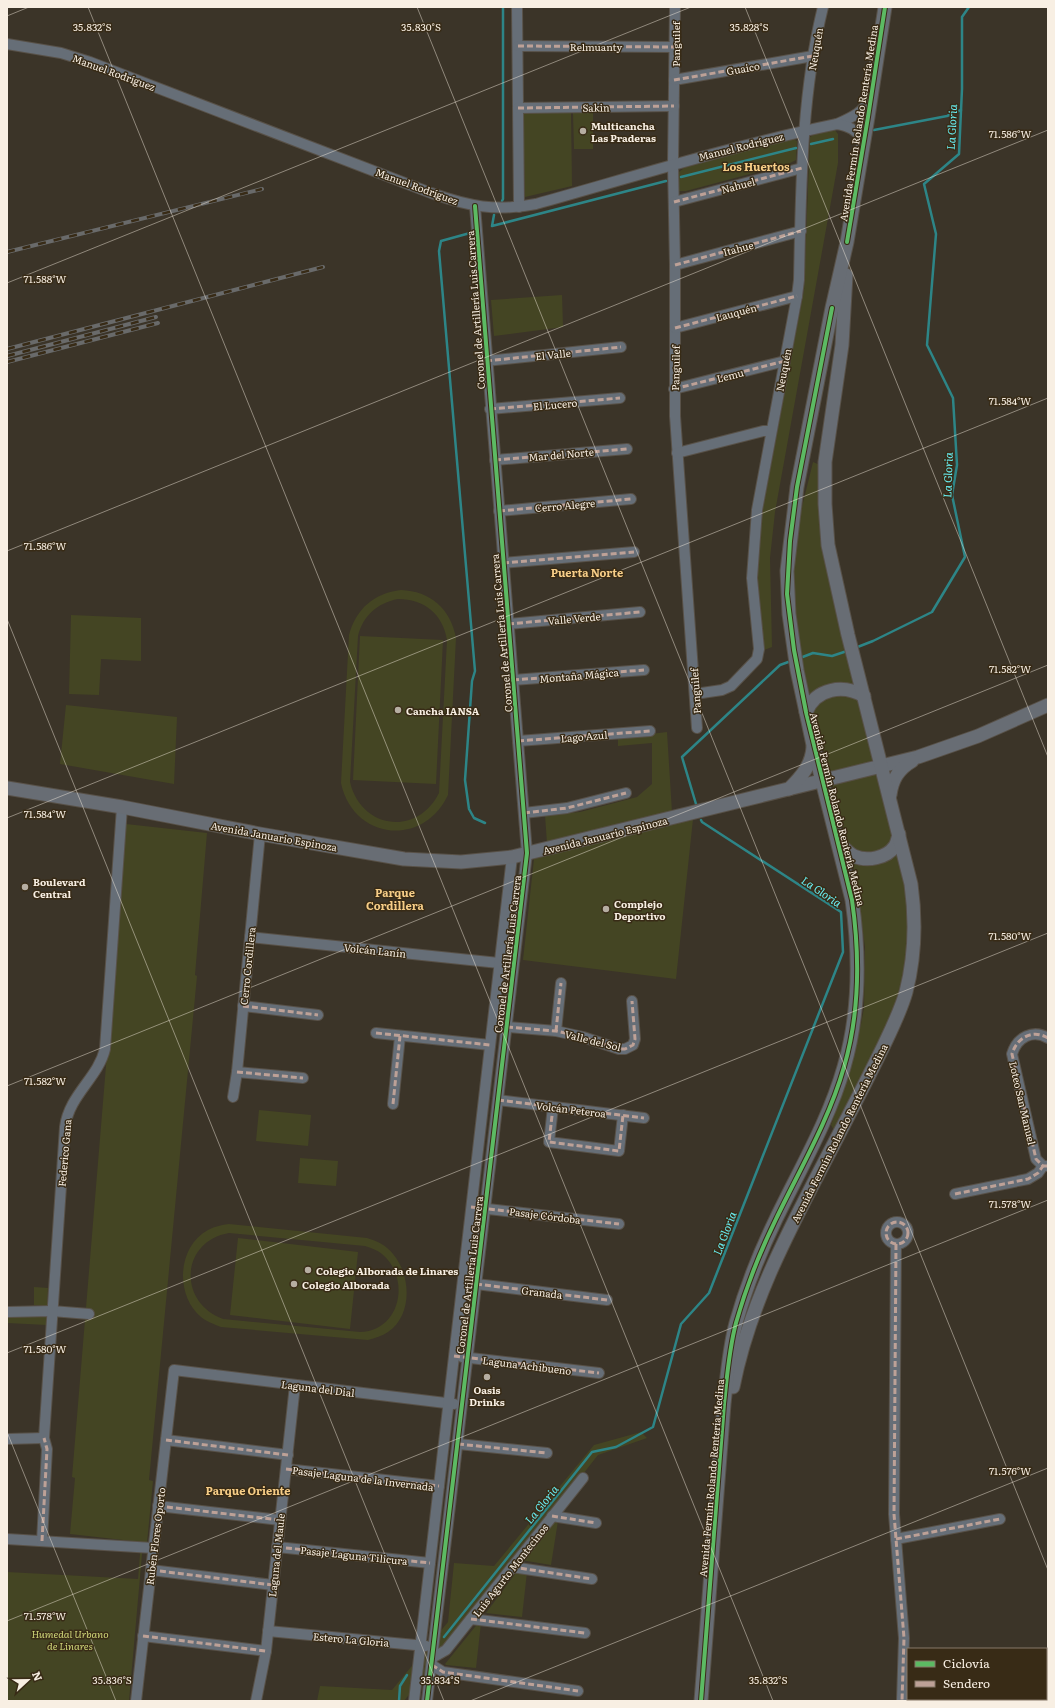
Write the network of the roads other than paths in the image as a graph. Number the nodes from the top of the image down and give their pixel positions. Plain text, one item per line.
1 (518, 7) edge
2 (675, 7) edge
3 (823, 7) edge
4 (885, 7) edge
5 (7, 44) edge
6 (518, 46) junction
7 (675, 47) junction
8 (812, 56) junction
9 (674, 80) junction
10 (872, 96) junction
11 (674, 106) junction
12 (518, 108) junction
13 (837, 124) junction
14 (805, 130) junction
15 (864, 140) junction
16 (673, 165) junction
17 (802, 168) junction
18 (674, 202) junction
19 (475, 206) junction
20 (519, 207) junction
21 (801, 231) junction
22 (847, 242) junction
23 (675, 265) junction
24 (797, 296) junction
25 (675, 328) junction
26 (620, 347) dead end
27 (486, 361) junction
28 (785, 361) junction
29 (674, 389) junction
30 (620, 398) dead end
31 (490, 410) junction
32 (771, 431) junction
33 (627, 449) dead end
34 (677, 453) junction
35 (495, 460) junction
36 (631, 499) dead end
37 (499, 511) junction
38 (634, 552) dead end
39 (503, 563) junction
40 (640, 612) dead end
41 (508, 624) junction
42 (644, 670) dead end
43 (513, 680) junction
44 (695, 694) junction
45 (864, 696) junction
46 (1048, 705) edge
47 (806, 712) junction
48 (697, 728) dead end
49 (650, 731) dead end
50 (518, 741) junction
51 (813, 745) junction
52 (918, 757) junction
53 (882, 766) junction
54 (822, 780) junction
55 (7, 788) edge
56 (788, 790) junction
57 (626, 793) dead end
58 (889, 798) junction
59 (122, 807) junction
60 (524, 813) junction
61 (260, 834) junction
62 (899, 834) junction
63 (838, 842) junction
64 (527, 854) junction
65 (512, 857) junction
66 (507, 897) junction
67 (522, 899) junction
68 (250, 937) junction
69 (499, 963) junction
70 (561, 982) dead end
71 (632, 1001) dead end
72 (495, 1005) junction
73 (243, 1006) junction
74 (509, 1008) junction
75 (318, 1015) dead end
76 (507, 1027) junction
77 (556, 1031) junction
78 (376, 1032) dead end
79 (400, 1036) junction
80 (1048, 1038) edge
81 (490, 1045) junction
82 (237, 1072) junction
83 (303, 1078) dead end
84 (233, 1097) dead end
85 (498, 1100) junction
86 (393, 1104) dead end
87 (553, 1107) junction
88 (623, 1116) junction
89 (644, 1118) dead end
90 (1045, 1166) edge
91 (955, 1194) dead end
92 (471, 1207) junction
93 (485, 1208) junction
94 (619, 1224) dead end
95 (896, 1244) dead end
96 (476, 1284) junction
97 (607, 1300) dead end
98 (52, 1311) junction
99 (7, 1312) edge
100 (89, 1314) dead end
101 (454, 1356) junction
102 (468, 1358) junction
103 (174, 1370) joint
104 (599, 1373) dead end
105 (295, 1385) junction
106 (449, 1404) junction
107 (462, 1405) junction
108 (44, 1438) junction
109 (7, 1439) edge
110 (166, 1440) junction
111 (458, 1444) junction
112 (721, 1452) junction
113 (547, 1453) dead end
114 (288, 1455) junction
115 (286, 1469) junction
116 (583, 1478) dead end
117 (439, 1486) junction
118 (158, 1506) junction
119 (552, 1516) junction
120 (1000, 1518) dead end
121 (280, 1520) junction
122 (596, 1523) dead end
123 (7, 1539) edge
124 (896, 1539) junction
125 (42, 1541) junction
126 (277, 1547) junction
127 (153, 1548) junction
128 (430, 1563) junction
129 (512, 1567) junction
130 (151, 1570) junction
131 (592, 1579) dead end
132 (273, 1585) junction
133 (471, 1619) junction
134 (268, 1631) junction
135 (585, 1633) dead end
136 (143, 1636) junction
137 (421, 1646) junction
138 (434, 1647) junction
139 (266, 1651) junction
140 (432, 1661) junction
141 (578, 1691) dead end
142 (136, 1701) edge
143 (256, 1701) edge
144 (414, 1701) edge
145 (427, 1701) edge
146 (701, 1701) edge
147 (902, 1701) edge

1 - 6 street
2 - 7 street, Panguilef
3 - 8 street, Neuquén
4 - 10 main road, Avenida Fermín Rolando Rentería Medina
5 - 19 street, Manuel Rodríguez
6 - 7 street, Relmuanty
6 - 12 street
7 - 9 street, Panguilef
8 - 9 street, Guaico
8 - 14 street, Neuquén
9 - 11 street, Panguilef
10 - 13 street
10 - 15 main road, Avenida Fermín Rolando Rentería Medina
11 - 12 street, Sakin
11 - 16 street, Panguilef
12 - 20 street
13 - 14 street, Manuel Rodríguez
13 - 15 street
14 - 16 street, Manuel Rodríguez
14 - 17 street, Neuquén
15 - 22 main road, Avenida Fermín Rolando Rentería Medina
16 - 18 street, Panguilef
16 - 20 street, Manuel Rodríguez
17 - 18 street, Nahuel
17 - 21 street, Neuquén
18 - 23 street, Panguilef
19 - 20 street, Manuel Rodríguez
19 - 27 street, Coronel de Artillería Luis Carrera
21 - 23 street, Itahue
21 - 24 street, Neuquén
22 - 45 main road, Avenida Fermín Rolando Rentería Medina
22 - 47 main road, Avenida Fermín Rolando Rentería Medina
23 - 25 street, Panguilef
24 - 25 street, Lauquén
24 - 28 street, Neuquén
25 - 29 street, Panguilef
26 - 27 street, El Valle
27 - 31 street, Coronel de Artillería Luis Carrera
28 - 29 street, Lemu
28 - 32 street, Neuquén
29 - 34 street, Panguilef
30 - 31 street, El Lucero
31 - 35 street, Coronel de Artillería Luis Carrera
32 - 34 street
32 - 44 street, Neuquén
33 - 35 street, Mar del Norte
34 - 44 street, Panguilef
35 - 37 street, Coronel de Artillería Luis Carrera
36 - 37 street, Cerro Alegre
37 - 39 street, Coronel de Artillería Luis Carrera
38 - 39 street
39 - 41 street, Coronel de Artillería Luis Carrera
40 - 41 street, Valle Verde
41 - 43 street, Coronel de Artillería Luis Carrera
42 - 43 street, Montaña Mágica
43 - 50 street, Coronel de Artillería Luis Carrera
44 - 48 street, Panguilef
45 - 47 main road
45 - 53 main road, Avenida Fermín Rolando Rentería Medina
46 - 52 main road, Avenida Januario Espinoza
47 - 51 main road, Avenida Fermín Rolando Rentería Medina
49 - 50 street, Lago Azul
50 - 60 street, Coronel de Artillería Luis Carrera
51 - 54 main road, Avenida Fermín Rolando Rentería Medina
51 - 56 main road
52 - 53 main road, Avenida Januario Espinoza
52 - 58 main road
53 - 54 main road, Avenida Januario Espinoza
53 - 58 main road, Avenida Fermín Rolando Rentería Medina
54 - 56 main road, Avenida Januario Espinoza
54 - 63 main road, Avenida Fermín Rolando Rentería Medina
55 - 59 main road, Avenida Januario Espinoza
56 - 64 main road, Avenida Januario Espinoza
57 - 60 street
58 - 62 main road, Avenida Fermín Rolando Rentería Medina
59 - 61 main road, Avenida Januario Espinoza
59 - 98 street, Federico Gana
60 - 64 street, Coronel de Artillería Luis Carrera
61 - 65 main road, Avenida Januario Espinoza
61 - 68 street, Cerro Cordillera
62 - 63 main road
62 - 112 main road, Avenida Fermín Rolando Rentería Medina
63 - 112 main road, Avenida Fermín Rolando Rentería Medina
64 - 65 main road, Avenida Januario Espinoza
64 - 67 street, Coronel de Artillería Luis Carrera
65 - 66 street, Coronel de Artillería Luis Carrera
66 - 67 street
66 - 69 street, Coronel de Artillería Luis Carrera
67 - 74 street, Coronel de Artillería Luis Carrera
68 - 69 street, Volcán Lanín
68 - 73 street, Cerro Cordillera
69 - 72 street, Coronel de Artillería Luis Carrera
70 - 77 street, Valle del Sol
71 - 77 street, Valle del Sol
72 - 74 street
72 - 81 street, Coronel de Artillería Luis Carrera
73 - 75 street
73 - 82 street, Cerro Cordillera
74 - 76 street, Coronel de Artillería Luis Carrera
76 - 77 street, Valle del Sol
76 - 85 street, Coronel de Artillería Luis Carrera
78 - 79 street
79 - 81 street
79 - 86 street
80 - 90 street, Loteo San Manuel
81 - 92 street, Coronel de Artillería Luis Carrera
82 - 83 street
82 - 84 street, Cerro Cordillera
85 - 87 street, Volcán Peteroa
85 - 93 street, Coronel de Artillería Luis Carrera
87 - 88 street, Volcán Peteroa
87 - 88 street
88 - 89 street, Volcán Peteroa
90 - 91 street
92 - 93 street, Pasaje Córdoba
92 - 101 street, Coronel de Artillería Luis Carrera
93 - 94 street, Pasaje Córdoba
93 - 96 street, Coronel de Artillería Luis Carrera
95 - 124 street
96 - 97 street, Granada
96 - 102 street, Coronel de Artillería Luis Carrera
98 - 99 street
98 - 100 street
98 - 108 street, Federico Gana
101 - 102 street, Laguna Achibueno
101 - 106 street, Coronel de Artillería Luis Carrera
102 - 104 street, Laguna Achibueno
102 - 107 street, Coronel de Artillería Luis Carrera
103 - 105 street, Laguna del Dial
103 - 110 street, Rubén Flores Oporto
105 - 106 street, Laguna del Dial
105 - 114 street, Laguna del Maule
106 - 107 street, Laguna del Dial
106 - 117 street, Coronel de Artillería Luis Carrera
107 - 111 street, Coronel de Artillería Luis Carrera
108 - 109 street
108 - 125 street, Federico Gana
110 - 114 street
110 - 118 street, Rubén Flores Oporto
111 - 113 street
111 - 138 street, Coronel de Artillería Luis Carrera
112 - 146 main road, Avenida Fermín Rolando Rentería Medina
114 - 115 street, Laguna del Maule
115 - 117 street, Pasaje Laguna de la Invernada
115 - 121 street, Laguna del Maule
116 - 119 street, Luis Agurto Montecinos
117 - 128 street, Coronel de Artillería Luis Carrera
118 - 121 street
118 - 127 street, Rubén Flores Oporto
119 - 122 street
119 - 129 street, Luis Agurto Montecinos
120 - 124 street
121 - 126 street, Laguna del Maule
123 - 125 street
124 - 147 street
125 - 127 street
126 - 128 street, Pasaje Laguna Tilicura
126 - 132 street, Laguna del Maule
127 - 130 street, Rubén Flores Oporto
128 - 137 street, Coronel de Artillería Luis Carrera
129 - 131 street
129 - 133 street, Luis Agurto Montecinos
130 - 132 street
130 - 136 street, Rubén Flores Oporto
132 - 134 street, Laguna del Maule
133 - 135 street
133 - 140 street, Luis Agurto Montecinos
134 - 137 street, Estero La Gloria
134 - 139 street, Laguna del Maule
136 - 139 street
136 - 142 street, Rubén Flores Oporto
137 - 138 street, Estero La Gloria
137 - 144 street, Coronel de Artillería Luis Carrera
138 - 140 street, Coronel de Artillería Luis Carrera
139 - 143 street, Laguna del Maule
140 - 141 street
140 - 145 street, Coronel de Artillería Luis Carrera

